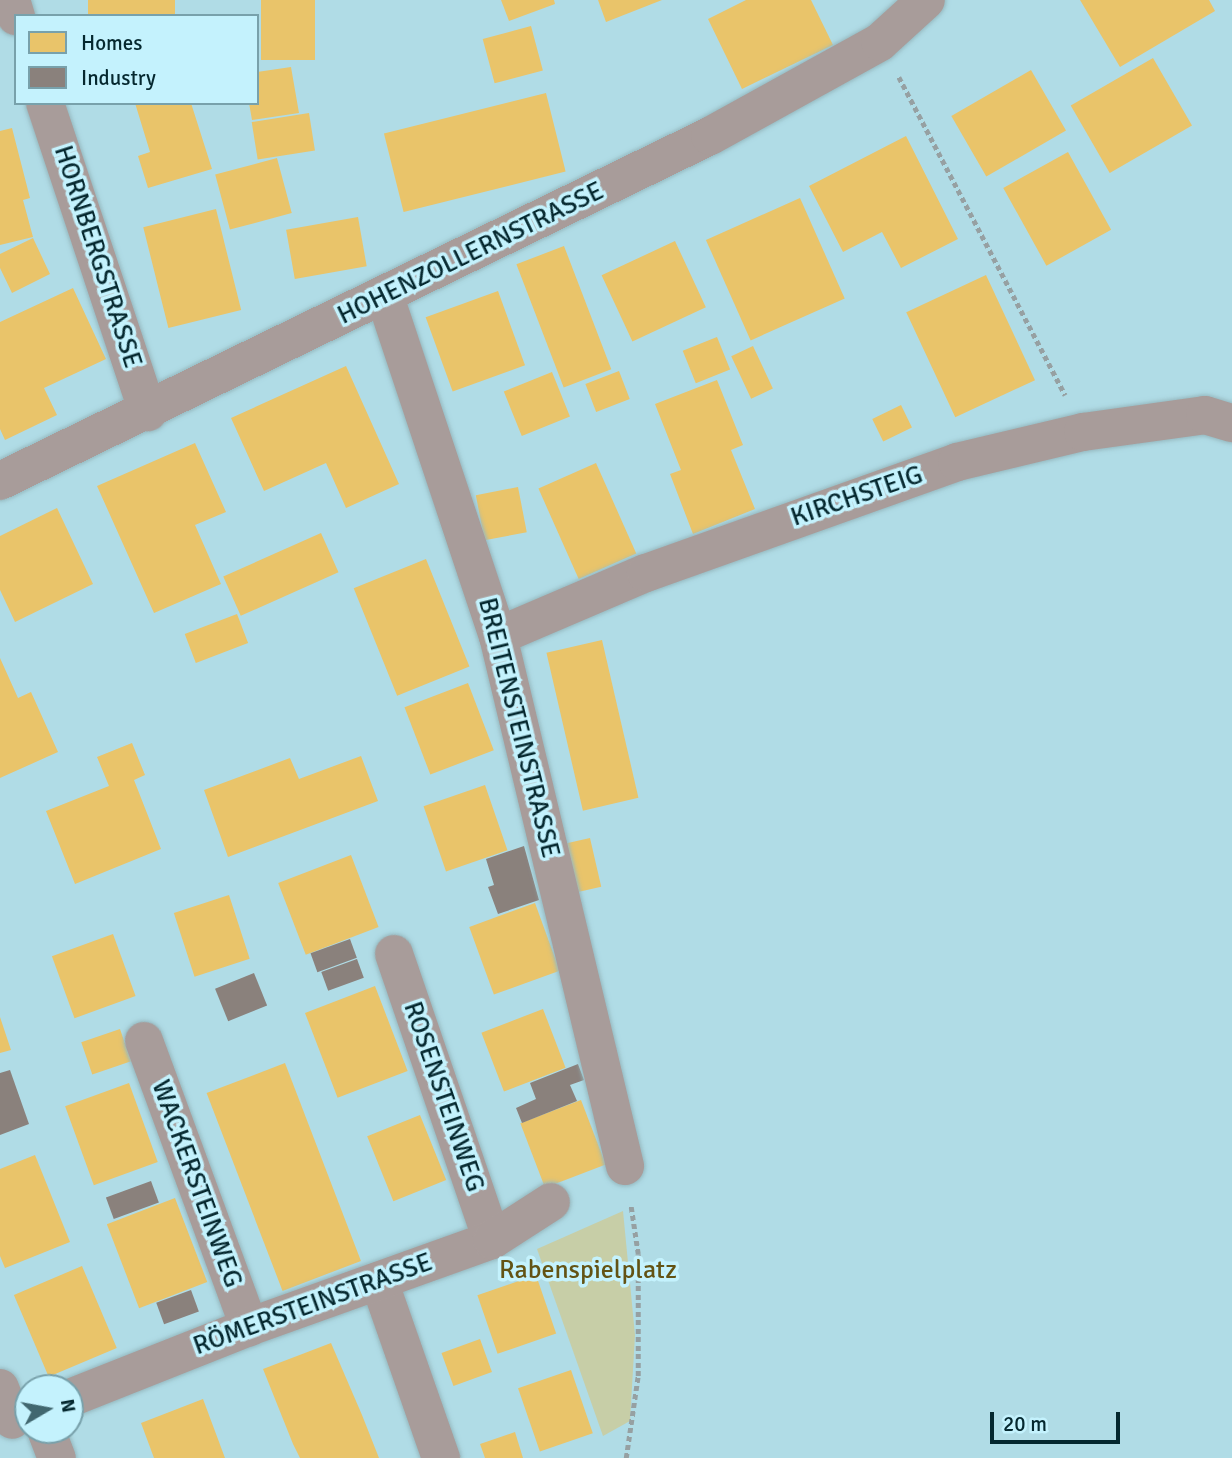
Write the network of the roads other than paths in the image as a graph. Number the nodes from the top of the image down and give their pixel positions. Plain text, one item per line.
1 (926, 0) edge
2 (46, 105) edge
3 (385, 297) junction
4 (148, 412) junction
5 (1232, 423) edge
6 (0, 481) edge
7 (498, 636) junction
8 (394, 954) dead end
9 (144, 1041) dead end
10 (625, 1166) road end
11 (551, 1202) dead end
12 (492, 1240) junction
13 (379, 1281) junction
14 (249, 1327) junction
15 (84, 1392) edge
16 (44, 1444) edge
17 (57, 1458) edge
18 (440, 1458) edge

1 - 3 street, HOHENZOLLERNSTRASSE
2 - 4 street, HORNBERGSTRASSE
3 - 4 street, HOHENZOLLERNSTRASSE
3 - 7 street, BREITENSTEINSTRASSE
4 - 6 street, HOHENZOLLERNSTRASSE
5 - 7 street, KIRCHSTEIG
7 - 10 street, BREITENSTEINSTRASSE
8 - 12 street, ROSENSTEINWEG
9 - 14 street, WACKERSTEINWEG
11 - 12 street, RÖMERSTEINSTRASSE
12 - 13 street, RÖMERSTEINSTRASSE
13 - 14 street, RÖMERSTEINSTRASSE
13 - 18 street
14 - 15 street, RÖMERSTEINSTRASSE
16 - 17 street

